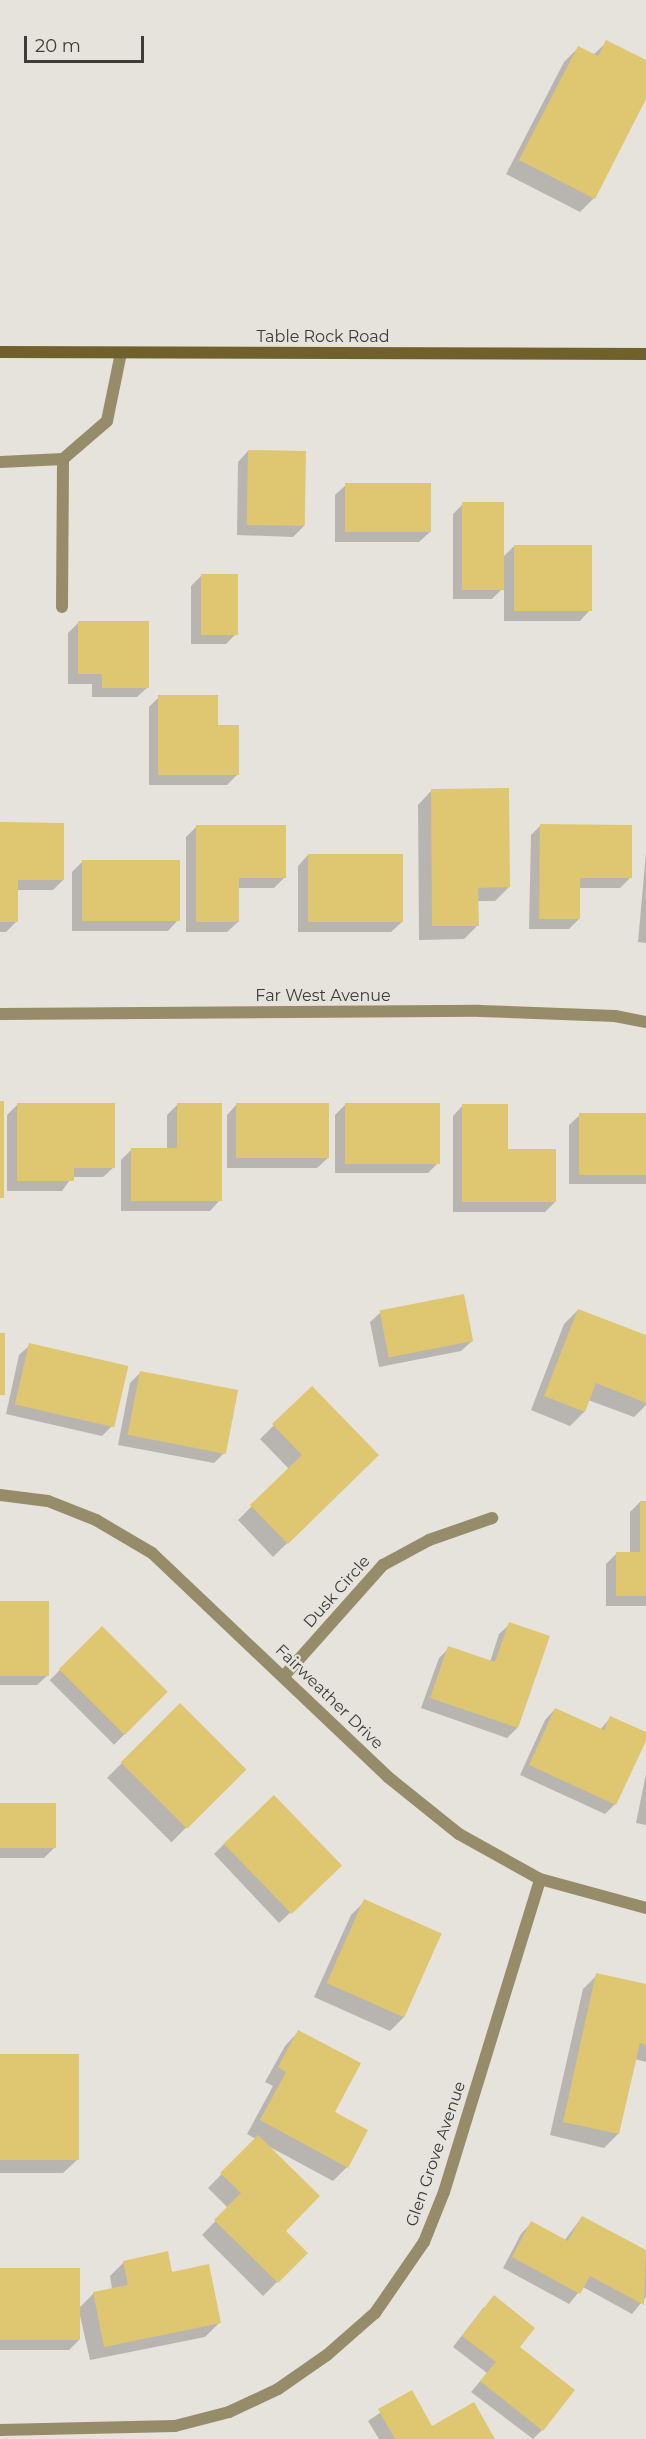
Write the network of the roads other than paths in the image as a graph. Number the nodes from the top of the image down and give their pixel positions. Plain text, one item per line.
1 (0, 352) edge
2 (121, 353) junction
3 (646, 354) edge
4 (63, 459) junction
5 (0, 462) edge
6 (62, 608) dead end
7 (0, 1014) edge
8 (646, 1022) edge
9 (0, 1495) edge
10 (492, 1518) dead end
11 (284, 1676) junction
12 (540, 1879) junction
13 (646, 1908) edge
14 (0, 2430) edge

1 - 2 main road, Table Rock Road
2 - 3 main road, Table Rock Road
2 - 4 street
4 - 5 street
4 - 6 street
7 - 8 street, Far West Avenue
9 - 11 street, Fairweather Drive
10 - 11 street, Dusk Circle
11 - 12 street, Fairweather Drive
12 - 13 street, Fairweather Drive
12 - 14 street, Glen Grove Avenue

